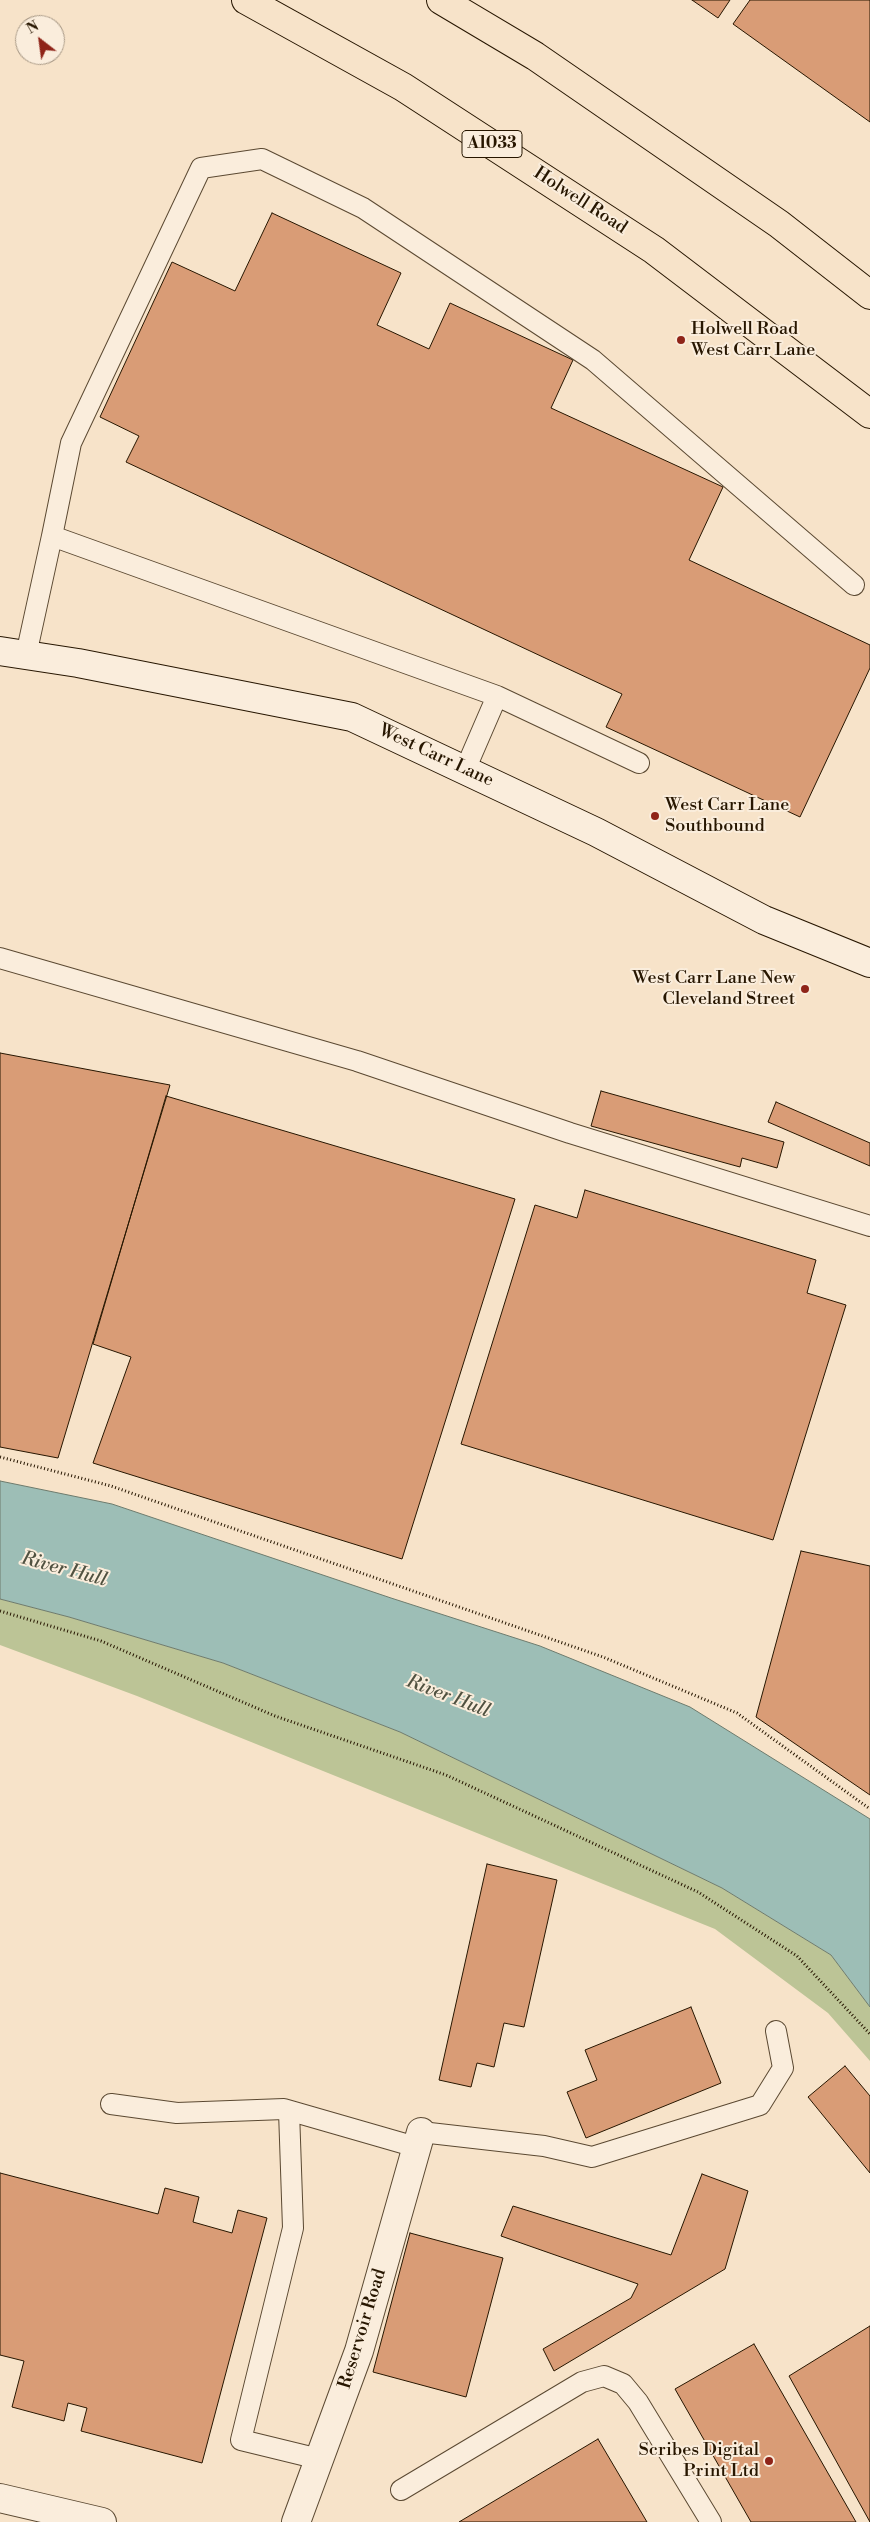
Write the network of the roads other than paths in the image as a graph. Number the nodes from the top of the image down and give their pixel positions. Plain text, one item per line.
1 (246, 0) edge
2 (441, 0) edge
3 (870, 295) edge
4 (870, 414) edge
5 (52, 536) junction
6 (854, 584) dead end
7 (13, 653) edge
8 (497, 696) junction
9 (639, 763) dead end
10 (465, 770) junction
11 (842, 950) junction
12 (870, 952) edge
13 (0, 958) edge
14 (870, 963) edge
15 (870, 1226) edge
16 (776, 2030) dead end
17 (111, 2104) dead end
18 (289, 2111) junction
19 (418, 2140) junction
20 (319, 2459) junction
21 (401, 2490) dead end
22 (0, 2498) edge
23 (102, 2522) edge
24 (296, 2522) edge
25 (711, 2522) edge

1 - 4 highway, Holwell Road / A1033
2 - 3 highway
5 - 6 lane
5 - 7 lane
5 - 8 lane
7 - 10 street, West Carr Lane
8 - 9 lane
8 - 10 lane
10 - 11 street, West Carr Lane
11 - 12 street, West Carr Lane
11 - 14 street, West Carr Lane
13 - 15 lane
16 - 19 lane
17 - 18 lane
18 - 19 lane
18 - 20 lane
19 - 20 street, Reservoir Road
20 - 24 street, Reservoir Road
21 - 25 lane
22 - 23 street

